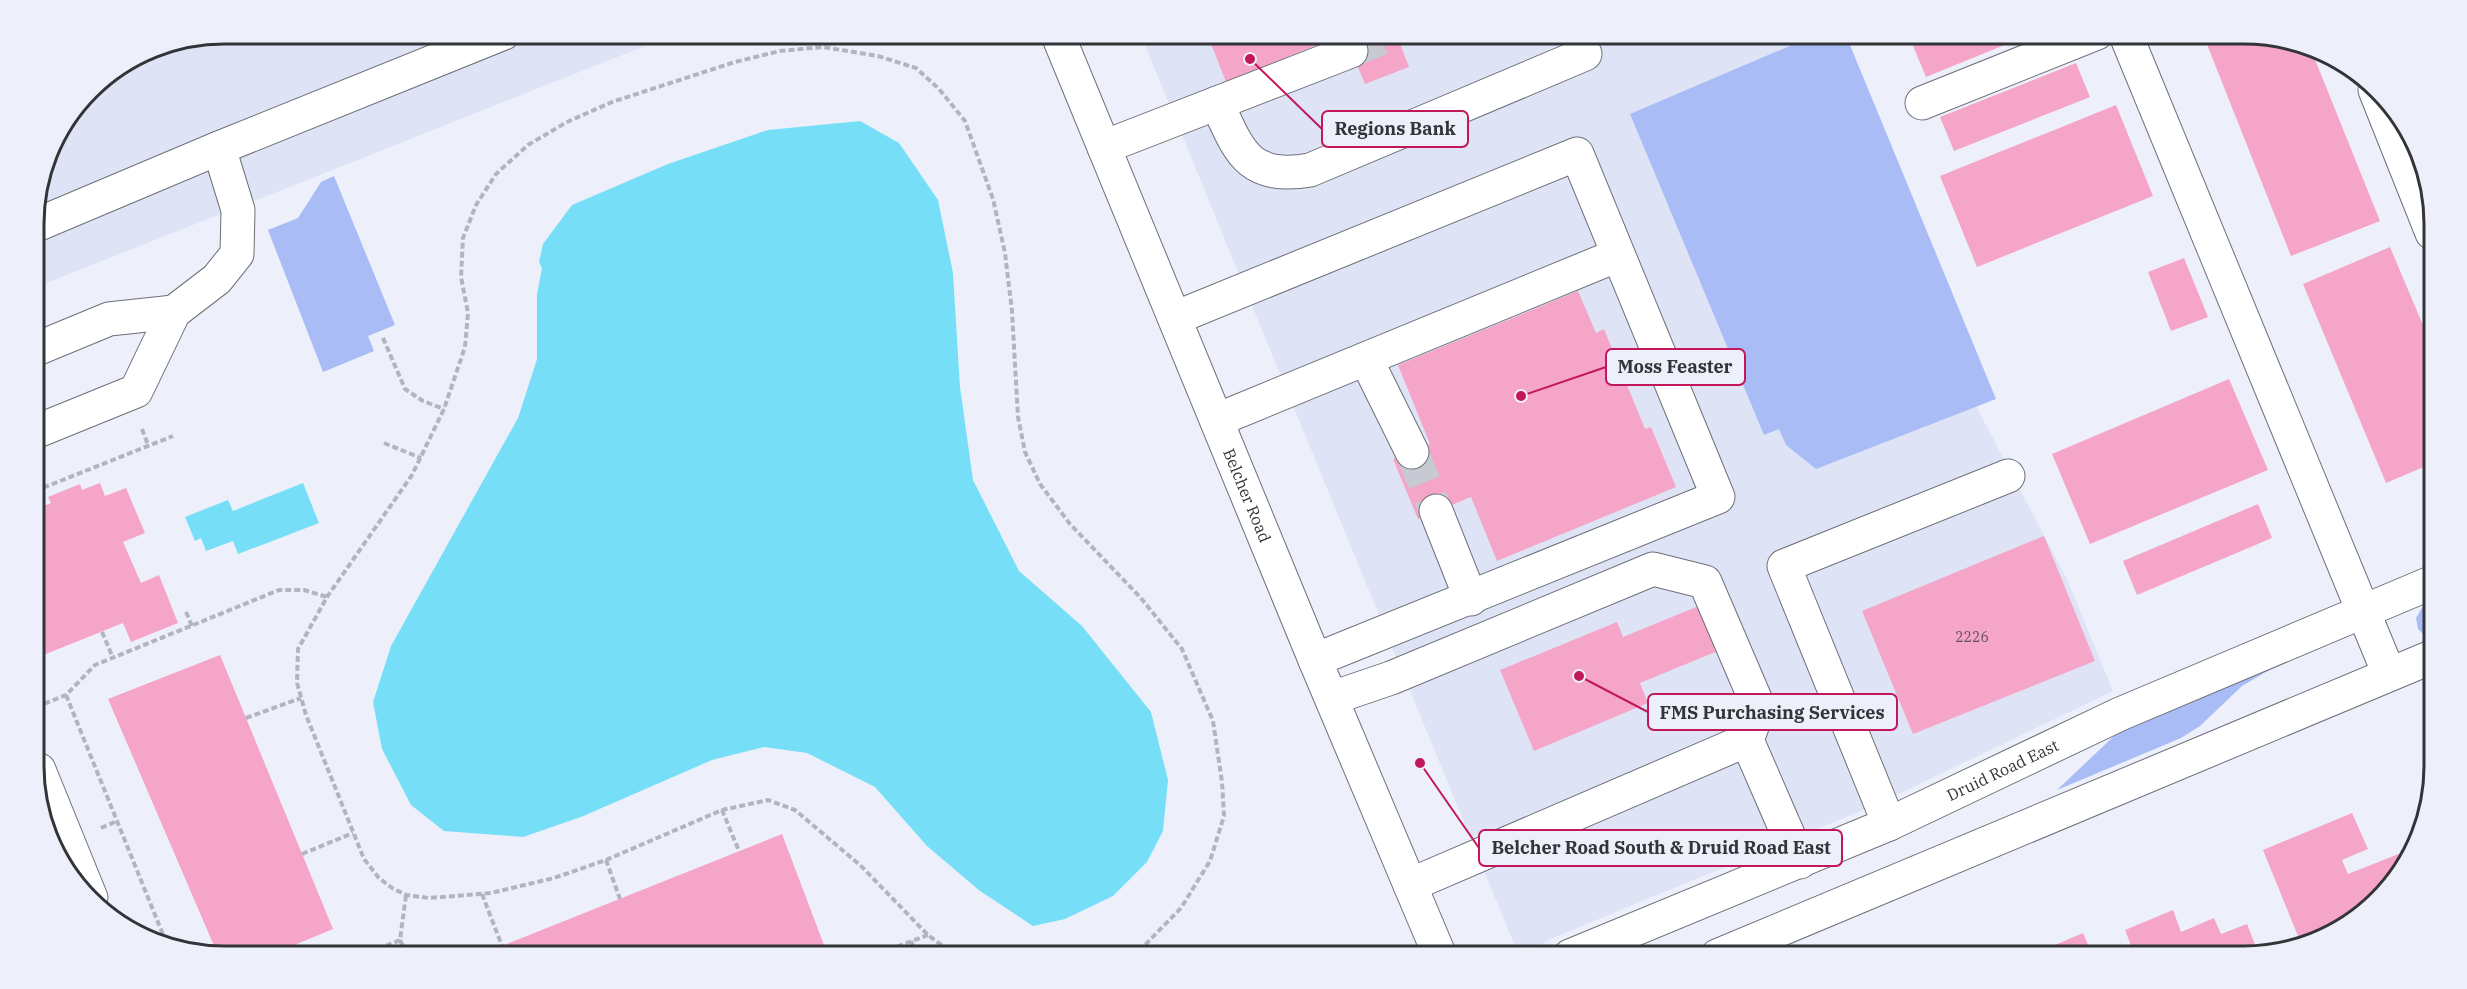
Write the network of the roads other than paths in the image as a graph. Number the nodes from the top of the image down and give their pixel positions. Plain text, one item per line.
1 (454, 44) edge
2 (1062, 44) edge
3 (1581, 44) edge
4 (2070, 44) edge
5 (2130, 44) edge
6 (1351, 51) tunnel mouth
7 (1217, 103) junction
8 (1922, 104) dead end
9 (2383, 111) edge
10 (1104, 147) junction
11 (219, 148) junction
12 (2423, 210) edge
13 (44, 221) edge
14 (1618, 255) junction
15 (174, 312) junction
16 (1175, 318) junction
17 (44, 346) edge
18 (1366, 359) junction
19 (1217, 420) junction
20 (44, 428) edge
21 (1412, 452) tunnel mouth
22 (2008, 476) dead end
23 (1436, 511) tunnel mouth
24 (2424, 586) edge
25 (1471, 599) junction
26 (2363, 611) junction
27 (1315, 660) junction
28 (2424, 660) edge
29 (2389, 674) junction
30 (1332, 699) junction
31 (1747, 740) junction
32 (45, 784) edge
33 (1889, 824) junction
34 (1800, 862) junction
35 (82, 876) edge
36 (1410, 885) junction
37 (1436, 945) edge
38 (1596, 945) edge
39 (1743, 945) edge

1 - 11 street
2 - 10 street, Belcher Road
3 - 7 street
4 - 8 street
5 - 26 street
6 - 7 street
7 - 10 street
9 - 12 street
10 - 16 street, Belcher Road
11 - 13 street
11 - 15 street
14 - 16 street
14 - 18 street
14 - 25 street
15 - 17 street
15 - 20 street
16 - 19 street, Belcher Road
18 - 19 street
18 - 21 street
19 - 27 street, Belcher Road
22 - 33 street
23 - 25 street
24 - 26 street, Druid Road East
25 - 27 street
26 - 29 street
26 - 33 street, Druid Road East
27 - 30 street, Belcher Road
28 - 29 street
29 - 39 street
30 - 31 street
30 - 36 street, Belcher Road
31 - 34 street
31 - 36 street
32 - 35 street
33 - 34 street, Druid Road East
34 - 38 street, Druid Road East
36 - 37 street, Belcher Road

